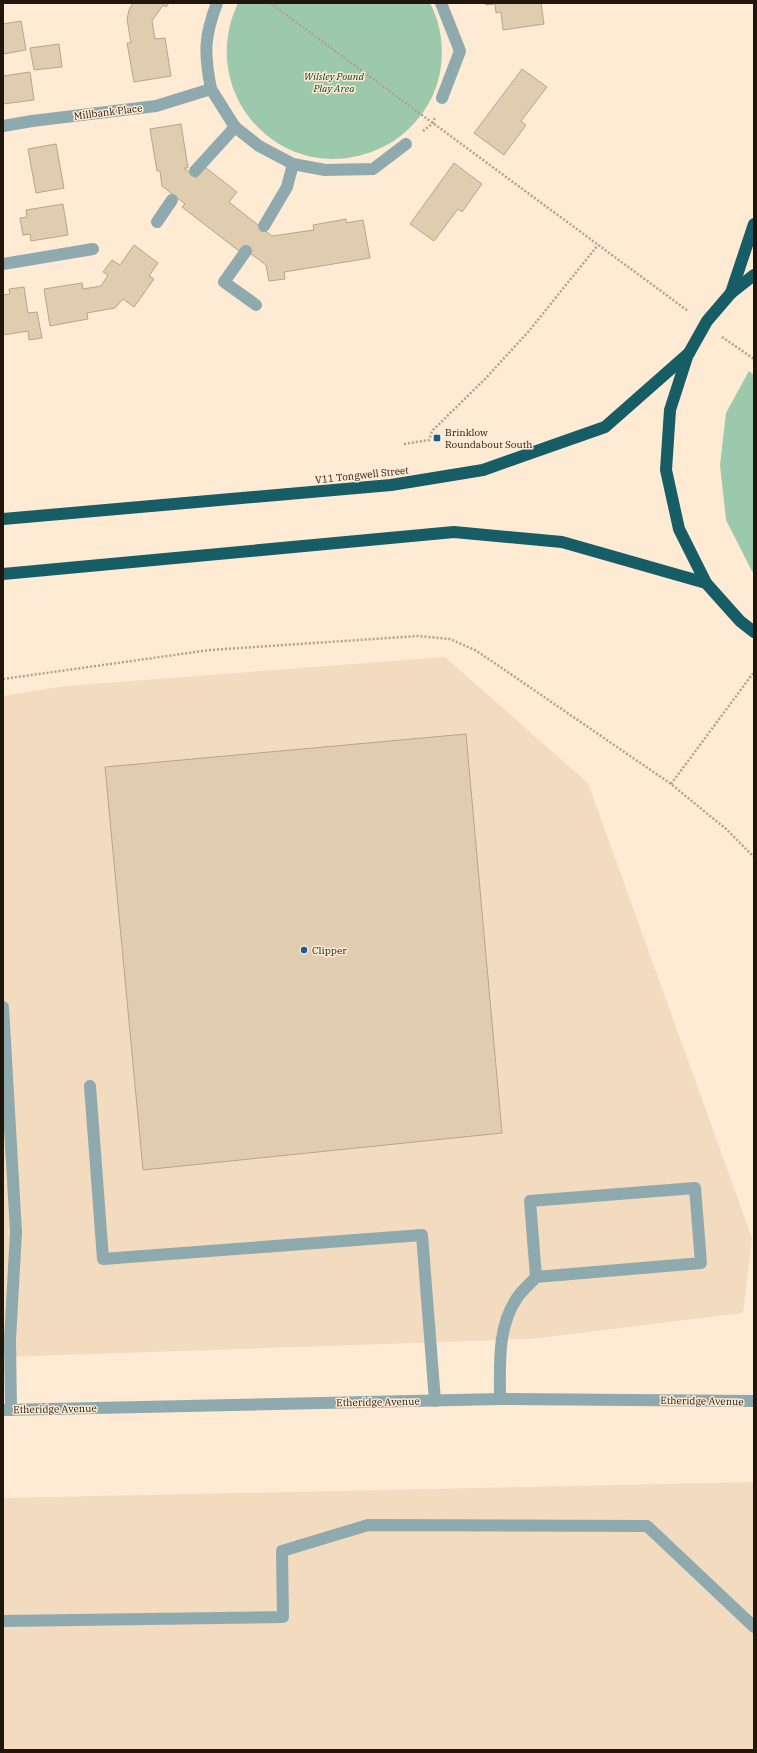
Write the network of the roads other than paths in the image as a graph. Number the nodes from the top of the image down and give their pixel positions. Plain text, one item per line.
1 (217, 3) edge
2 (441, 3) edge
3 (211, 89) junction
4 (442, 98) dead end
5 (3, 126) edge
6 (235, 127) junction
7 (406, 144) dead end
8 (293, 164) junction
9 (195, 172) dead end
10 (172, 200) dead end
11 (157, 222) dead end
12 (754, 224) edge
13 (264, 226) dead end
14 (93, 249) dead end
15 (246, 251) dead end
16 (3, 264) edge
17 (754, 276) edge
18 (731, 293) junction
19 (256, 305) dead end
20 (689, 353) junction
21 (3, 519) edge
22 (3, 574) edge
23 (706, 583) junction
24 (754, 632) edge
25 (3, 1007) edge
26 (90, 1086) dead end
27 (536, 1277) junction
28 (8, 1291) edge
29 (500, 1399) junction
30 (435, 1401) junction
31 (754, 1401) edge
32 (7, 1410) edge
33 (3, 1621) edge
34 (754, 1627) edge

1 - 3 street
2 - 4 street
3 - 5 street, Millbank Place
3 - 6 street
6 - 8 street
6 - 9 street
7 - 8 street
8 - 13 street
10 - 11 street
12 - 18 highway
14 - 16 street
15 - 19 street
17 - 18 highway
18 - 20 highway, bridge
20 - 21 highway, V11 Tongwell Street
20 - 23 highway
22 - 23 highway
23 - 24 highway
25 - 28 street
26 - 30 street
27 - 27 street
27 - 29 street
28 - 32 street
29 - 30 street, Etheridge Avenue
29 - 31 street, Etheridge Avenue
30 - 32 street, Etheridge Avenue
33 - 34 street

